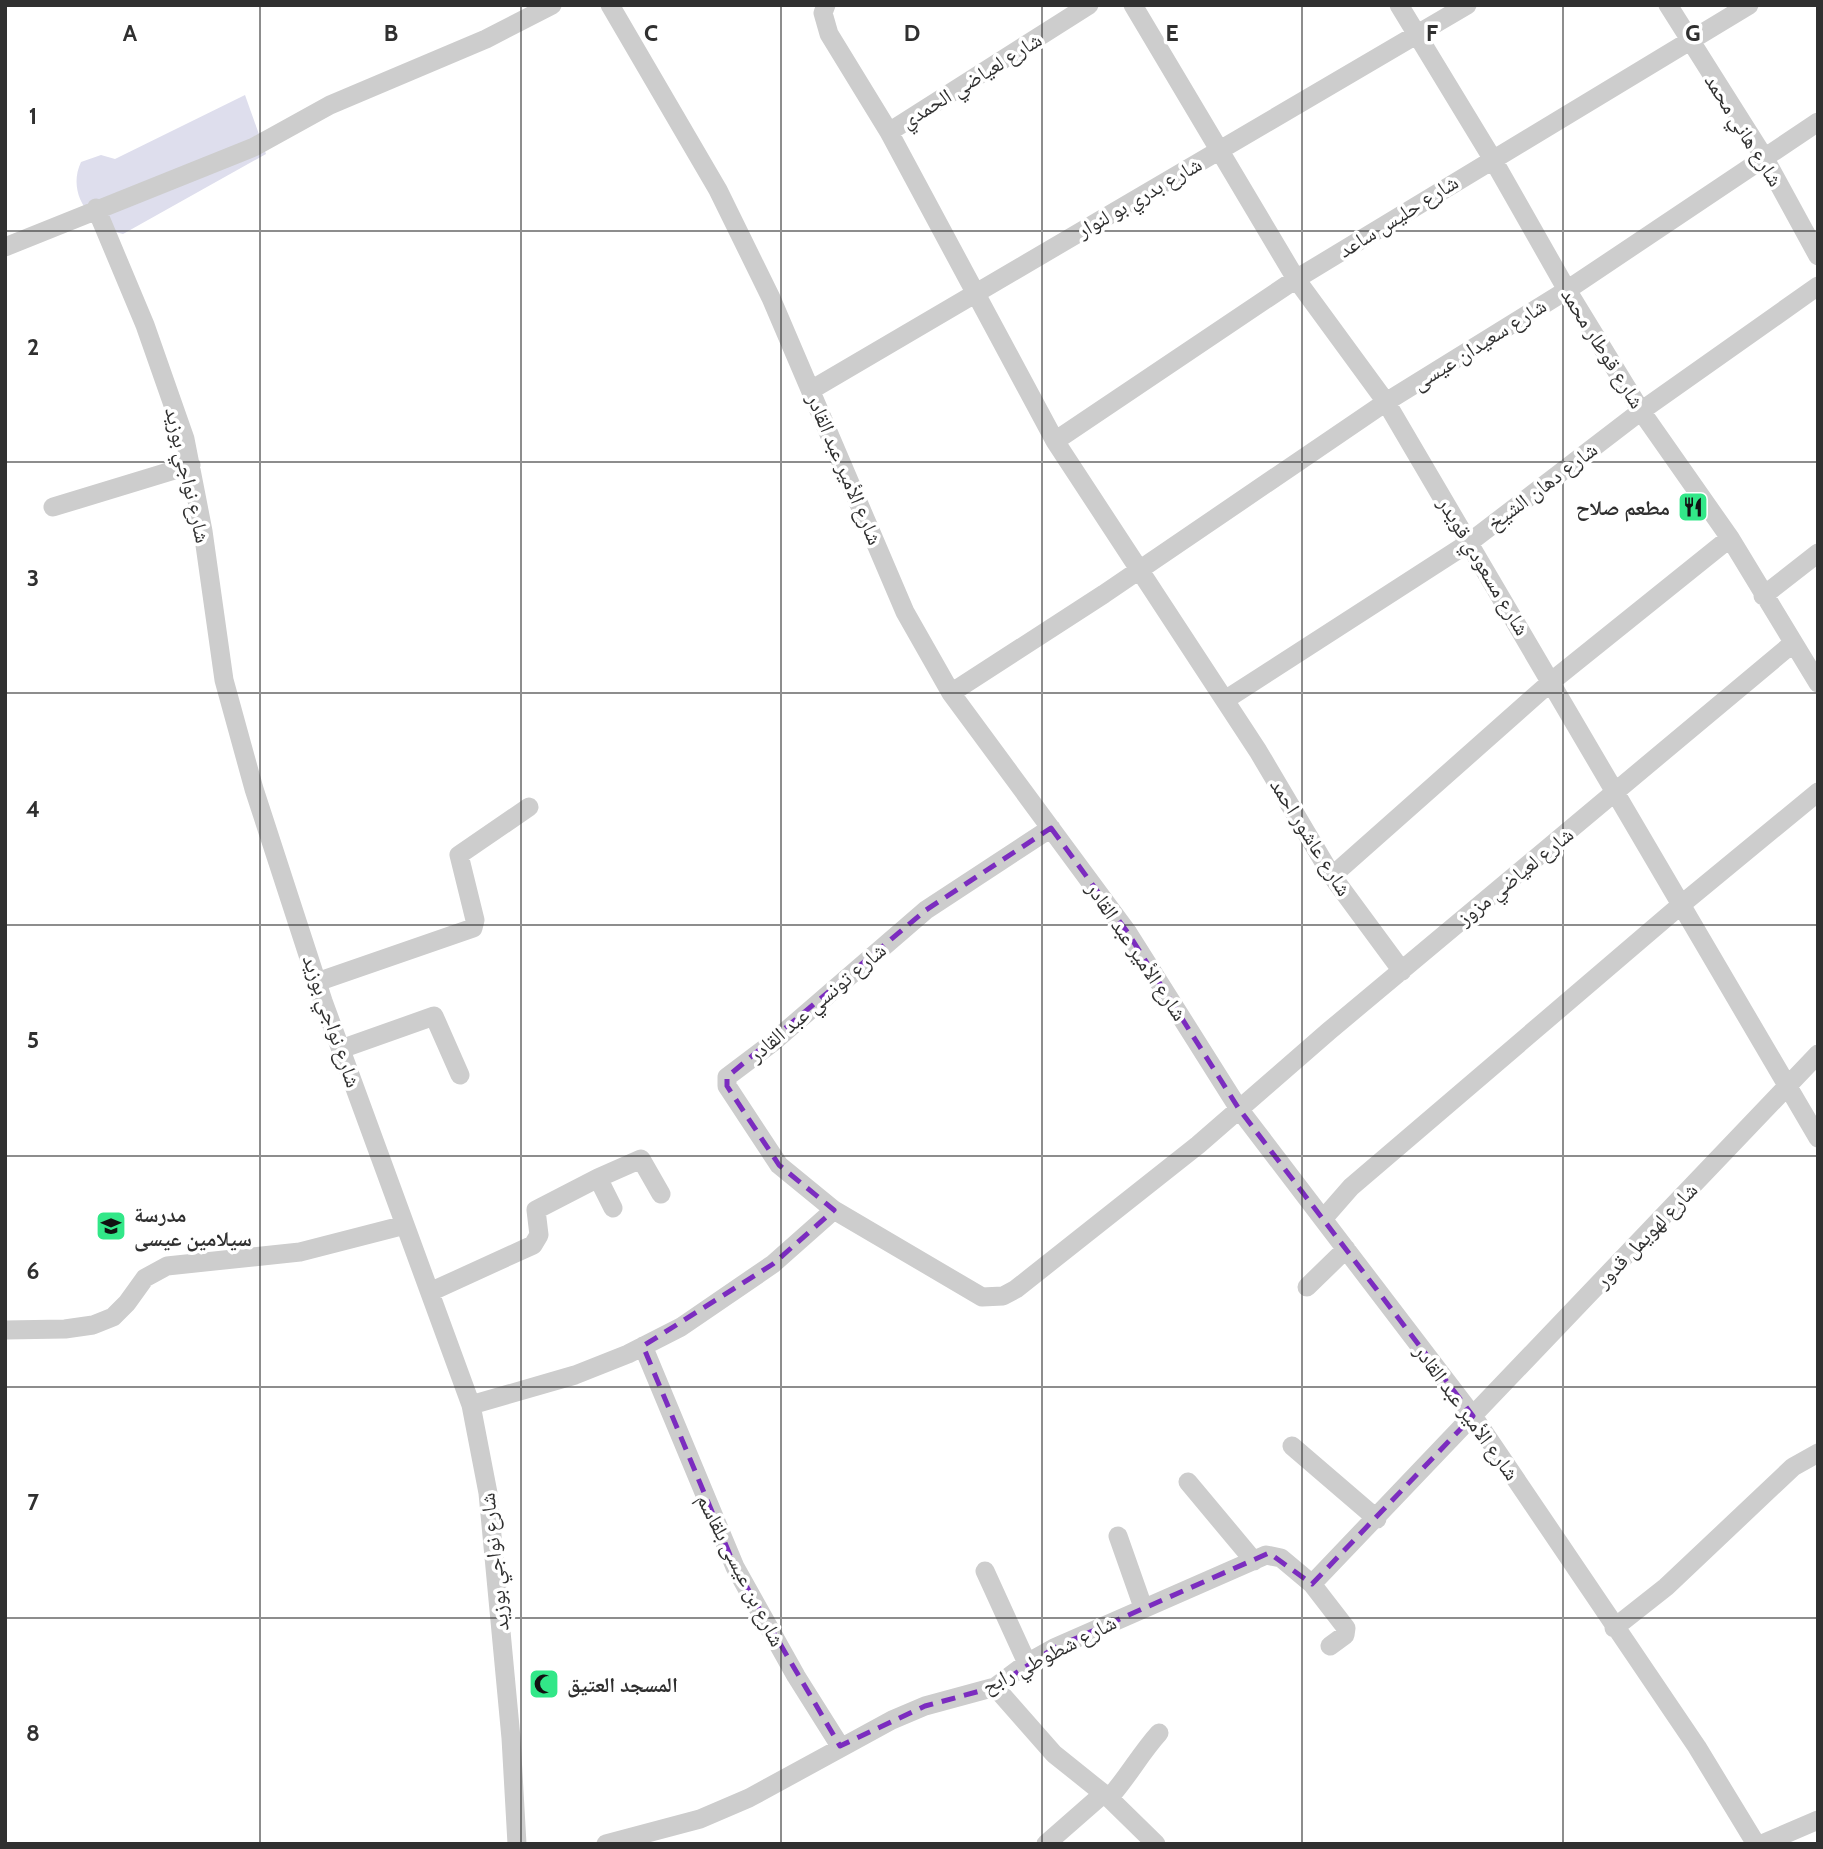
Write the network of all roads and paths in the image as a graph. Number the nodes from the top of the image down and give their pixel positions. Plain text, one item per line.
1 (552, 5) edge
2 (610, 5) edge
3 (826, 5) edge
4 (1089, 5) edge
5 (1133, 5) edge
6 (1399, 5) edge
7 (1467, 5) edge
8 (1668, 5) edge
9 (1749, 5) edge
10 (1416, 34) junction
11 (1688, 41) junction
12 (1818, 122) edge
13 (889, 132) junction
14 (1220, 150) junction
15 (1764, 157) junction
16 (1492, 158) junction
17 (96, 208) junction
18 (5, 247) edge
19 (1818, 256) edge
20 (1296, 279) junction
21 (1818, 286) edge
22 (1567, 290) junction
23 (975, 292) junction
24 (811, 390) junction
25 (1386, 402) junction
26 (1641, 411) junction
27 (1055, 441) junction
28 (191, 465) junction
29 (53, 506) dead end
30 (1730, 538) junction
31 (1470, 542) junction
32 (1818, 553) edge
33 (1141, 568) junction
34 (1763, 596) junction
35 (1792, 644) junction
36 (1552, 681) junction
37 (1818, 683) edge
38 (951, 693) junction
39 (1225, 700) junction
40 (1818, 792) edge
41 (1617, 793) junction
42 (529, 807) dead end
43 (1051, 828) junction
44 (1332, 876) junction
45 (1682, 904) junction
46 (1402, 971) junction
47 (317, 982) junction
48 (341, 1049) junction
49 (1818, 1055) edge
50 (460, 1076) dead end
51 (1788, 1086) junction
52 (1239, 1109) junction
53 (1818, 1138) edge
54 (598, 1178) junction
55 (662, 1194) dead end
56 (613, 1208) dead end
57 (834, 1210) junction
58 (1323, 1219) junction
59 (405, 1225) junction
60 (1346, 1249) junction
61 (1307, 1287) dead end
62 (430, 1292) junction
63 (5, 1330) edge
64 (643, 1346) junction
65 (471, 1405) junction
66 (1473, 1416) junction
67 (1292, 1447) dead end
68 (1818, 1454) edge
69 (1188, 1482) dead end
70 (1377, 1518) junction
71 (1118, 1536) dead end
72 (1254, 1561) junction
73 (985, 1571) dead end
74 (1312, 1584) junction
75 (1143, 1607) junction
76 (1614, 1628) junction
77 (1330, 1646) dead end
78 (1027, 1663) junction
79 (995, 1687) junction
80 (1159, 1733) dead end
81 (841, 1746) junction
82 (1106, 1796) junction
83 (1818, 1820) edge
84 (517, 1844) edge
85 (606, 1844) edge
86 (1046, 1844) edge
87 (1156, 1844) edge
88 (1756, 1844) edge
89 (1762, 1844) edge

1 - 17 street
2 - 24 street, شارع الأمير عبد القادر
3 - 13 street, شارع عاشور احمد
4 - 13 street, شارع لعياضي الحمدي
5 - 14 street, شارع مسعودي قويدر
6 - 10 street, شارع قوطار محمد
7 - 10 street, شارع بدري بو لنوار
8 - 11 street, شارع هاني محمد
9 - 11 street, شارع حليس ساعد
10 - 14 street, شارع بدري بو لنوار
10 - 16 street, شارع قوطار محمد
11 - 15 street, شارع هاني محمد
11 - 16 street, شارع حليس ساعد
12 - 15 street, شارع سعيدان عيسى
13 - 23 street, شارع عاشور احمد
14 - 20 street, شارع مسعودي قويدر
14 - 23 street, شارع بدري بو لنوار
15 - 19 street, شارع هاني محمد
15 - 22 street, شارع سعيدان عيسى
16 - 20 street, شارع حليس ساعد
16 - 22 street, شارع قوطار محمد
17 - 18 street
17 - 28 street, شارع نواجي بوزيد
20 - 25 street, شارع مسعودي قويدر
20 - 27 street, شارع حليس ساعد
21 - 26 street, شارع دهان الشيخ
22 - 25 street, شارع سعيدان عيسى
22 - 26 street, شارع قوطار محمد
23 - 24 street, شارع بدري بو لنوار
23 - 27 street, شارع عاشور احمد
24 - 38 street, شارع الأمير عبد القادر
25 - 31 street, شارع مسعودي قويدر
25 - 33 street, شارع سعيدان عيسى
26 - 30 street, شارع قوطار محمد
26 - 31 street, شارع دهان الشيخ
27 - 33 street, شارع عاشور احمد
28 - 29 street
28 - 47 street, شارع نواجي بوزيد
30 - 34 street, شارع قوطار محمد
30 - 36 street
31 - 36 street, شارع مسعودي قويدر
31 - 39 street, شارع دهان الشيخ
32 - 34 street
33 - 38 street, شارع سعيدان عيسى
33 - 39 street, شارع عاشور احمد
34 - 35 street, شارع قوطار محمد
35 - 37 street, شارع قوطار محمد
35 - 41 street, شارع لعياضي مزوز
36 - 41 street, شارع مسعودي قويدر
36 - 44 street
38 - 43 street, شارع الأمير عبد القادر
39 - 44 street, شارع عاشور احمد
40 - 45 street
41 - 45 street, شارع مسعودي قويدر
41 - 46 street, شارع لعياضي مزوز
42 - 47 street
43 - 52 street, شارع الأمير عبد القادر
43 - 57 street, شارع تونسي عبد القادر
44 - 46 street, شارع عاشور احمد
45 - 51 street, شارع مسعودي قويدر
45 - 58 street
46 - 52 street, شارع لعياضي مزوز
47 - 48 street, شارع نواجي بوزيد
48 - 50 street
48 - 59 street, شارع نواجي بوزيد
49 - 51 street, شارع لهويمل قدور
51 - 53 street, شارع مسعودي قويدر
51 - 66 street, شارع لهويمل قدور
52 - 57 street, شارع لعياضي مزوز
52 - 58 street, شارع الأمير عبد القادر
54 - 55 street
54 - 56 street
54 - 62 street
57 - 64 street
58 - 60 street, شارع الأمير عبد القادر
59 - 62 street, شارع نواجي بوزيد
59 - 63 street
60 - 61 street
60 - 66 street, شارع الأمير عبد القادر
62 - 65 street, شارع نواجي بوزيد
64 - 65 street
64 - 81 street, شارع بن عيسى بلقاسم
65 - 84 street, شارع نواجي بوزيد
66 - 70 street
66 - 76 street, شارع الأمير عبد القادر
67 - 70 street
68 - 76 street
69 - 72 street
70 - 74 street
71 - 75 street
72 - 74 street, شارع شطوطي رابح
72 - 75 street, شارع شطوطي رابح
73 - 78 street
74 - 77 street
75 - 78 street, شارع شطوطي رابح
76 - 88 street, شارع الأمير عبد القادر
78 - 79 street, شارع شطوطي رابح
79 - 81 street, شارع شطوطي رابح
79 - 82 street
80 - 82 street
81 - 85 street, شارع شطوطي رابح
82 - 86 street
82 - 87 street
83 - 89 street

